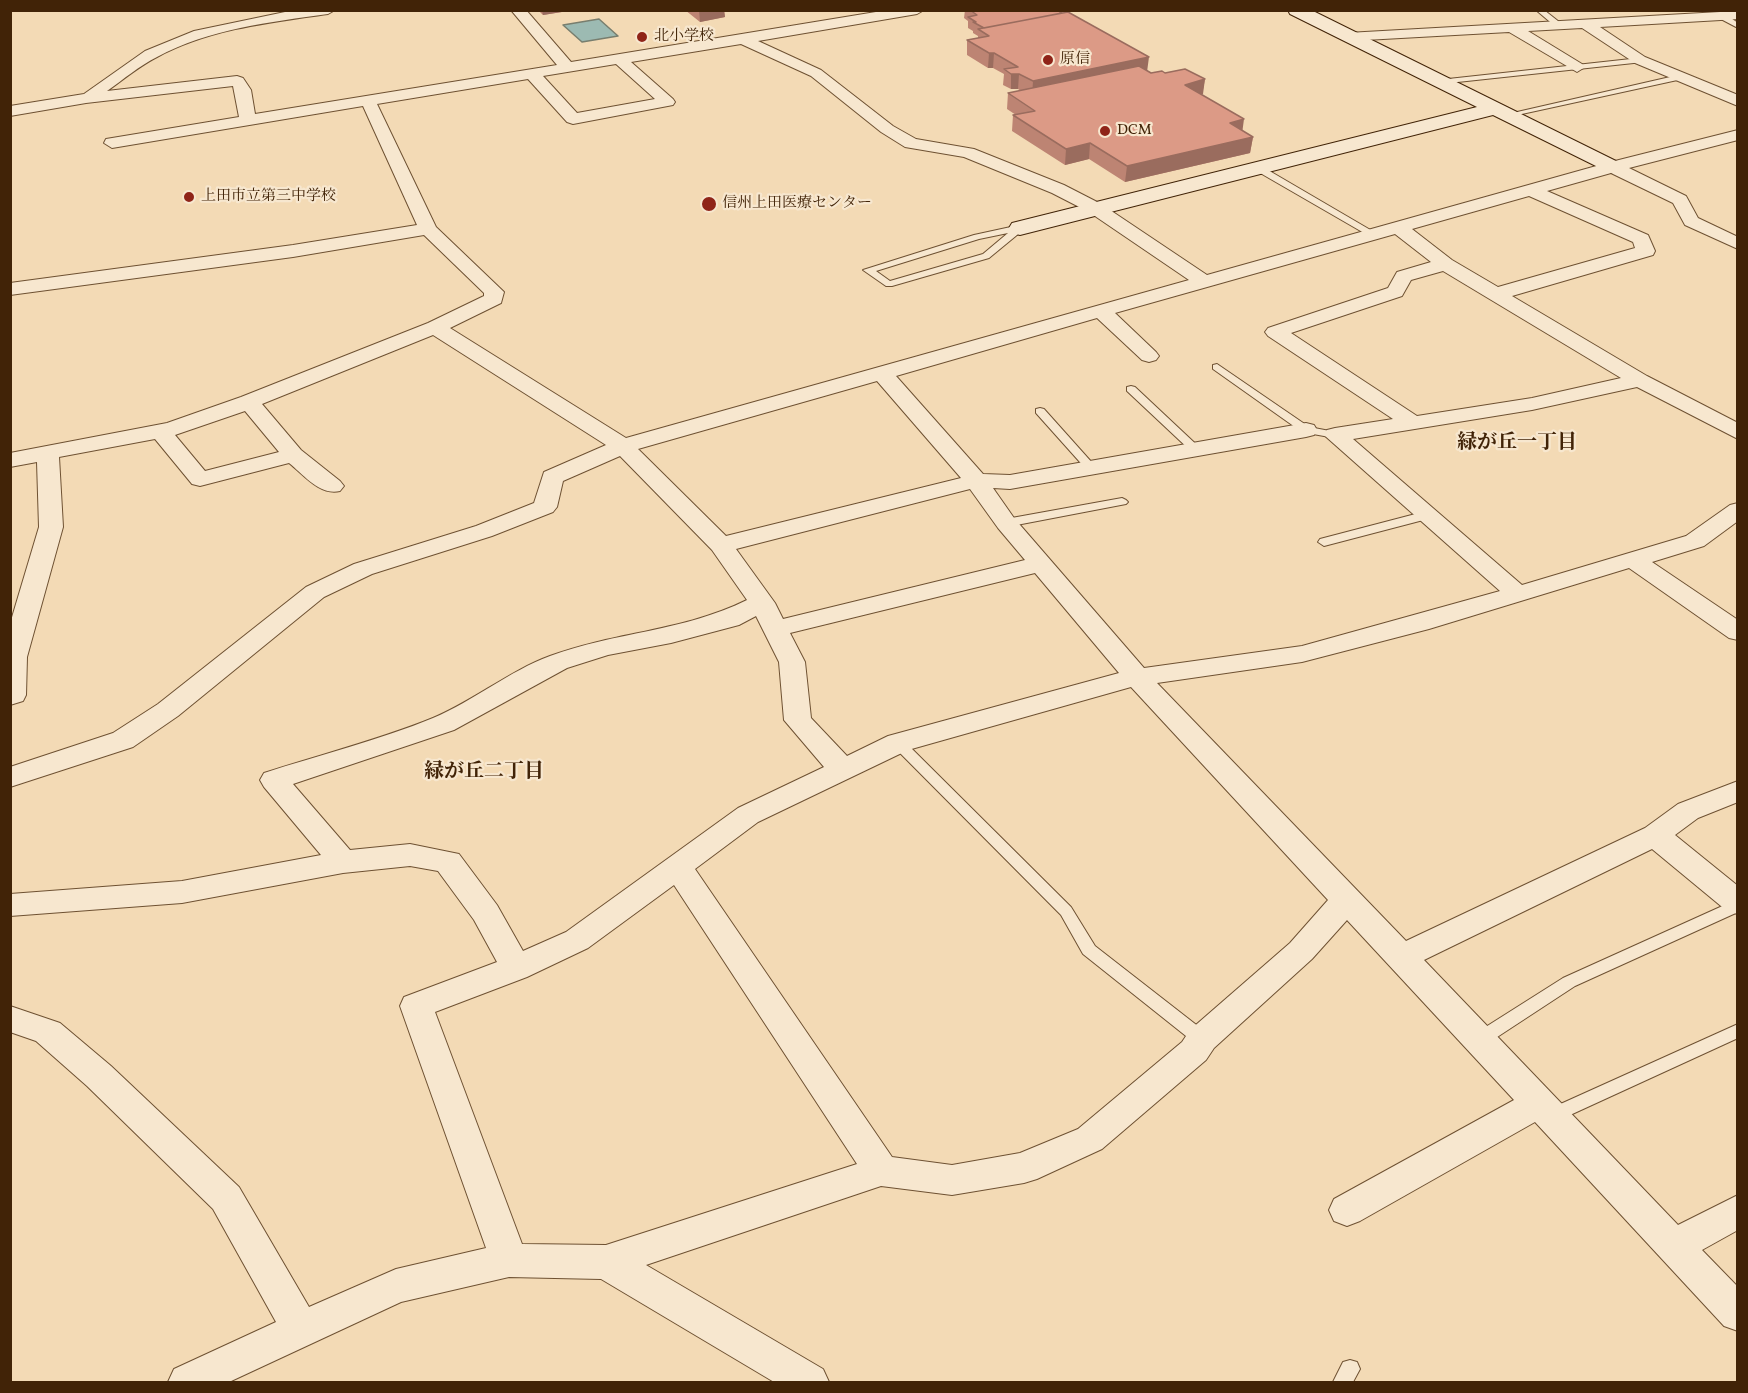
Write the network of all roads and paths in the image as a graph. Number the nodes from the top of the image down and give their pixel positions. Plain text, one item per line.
1 (328, 10) edge
2 (518, 10) edge
3 (917, 10) edge
4 (1296, 10) edge
5 (1539, 10) edge
6 (1711, 15) edge
7 (1737, 15) edge
8 (1497, 16) dead end
9 (1588, 17) edge
10 (1559, 25) junction
11 (1737, 26) edge
12 (1512, 28) junction
13 (1347, 37) junction
14 (745, 40) junction
15 (620, 60) junction
16 (1640, 60) junction
17 (1577, 67) junction
18 (568, 68) junction
19 (532, 74) junction
20 (1679, 77) junction
21 (1439, 82) junction
22 (1733, 96) edge
23 (86, 98) junction
24 (368, 101) junction
25 (10, 111) edge
26 (1501, 112) junction
27 (248, 120) junction
28 (1737, 135) edge
29 (1718, 140) junction
30 (112, 142) dead end
31 (1737, 149) edge
32 (1612, 167) junction
33 (1258, 168) junction
34 (1532, 191) junction
35 (1095, 208) junction
36 (1020, 228) junction
37 (1398, 228) junction
38 (428, 229) junction
39 (1374, 235) junction
40 (1737, 244) edge
41 (1444, 264) junction
42 (1203, 281) junction
43 (10, 289) edge
44 (1496, 294) junction
45 (1100, 310) junction
46 (435, 327) junction
47 (1149, 356) dead end
48 (1217, 367) dead end
49 (881, 372) junction
50 (1640, 380) junction
51 (1131, 389) dead end
52 (249, 402) junction
53 (1040, 411) dead end
54 (1413, 423) junction
55 (1306, 430) junction
56 (160, 431) junction
57 (1737, 432) edge
58 (1335, 435) junction
59 (623, 446) junction
60 (1196, 450) junction
61 (48, 454) junction
62 (293, 455) junction
63 (10, 460) edge
64 (1091, 468) junction
65 (976, 481) junction
66 (332, 486) dead end
67 (1122, 502) dead end
68 (1737, 510) edge
69 (1427, 515) junction
70 (1006, 523) junction
71 (1324, 542) dead end
72 (721, 545) junction
73 (1633, 560) junction
74 (1040, 564) junction
75 (1518, 594) junction
76 (762, 603) junction
77 (775, 629) junction
78 (1737, 632) edge
79 (1137, 677) junction
80 (10, 696) edge
81 (898, 743) junction
82 (842, 769) junction
83 (10, 777) edge
84 (1737, 791) edge
85 (1655, 835) junction
86 (344, 862) junction
87 (678, 867) junction
88 (1347, 899) junction
89 (10, 904) edge
90 (1737, 904) edge
91 (1401, 957) junction
92 (516, 968) junction
93 (10, 1018) edge
94 (1737, 1030) edge
95 (1203, 1040) junction
96 (1479, 1040) junction
97 (1544, 1110) junction
98 (881, 1171) junction
99 (1347, 1210) dead end
100 (1737, 1210) edge
101 (1674, 1246) junction
102 (509, 1260) junction
103 (606, 1263) junction
104 (1737, 1314) edge
105 (301, 1330) junction
106 (188, 1383) edge
107 (809, 1383) edge

1 - 23 street
2 - 18 street
3 - 14 street
4 - 13 street
5 - 10 lane
6 - 7 street
6 - 9 street
6 - 11 lane
8 - 12 street
9 - 10 street
9 - 16 street
10 - 12 street
12 - 13 street
12 - 17 street
13 - 21 street
14 - 15 street
14 - 35 street
15 - 18 street
15 - 19 street
16 - 17 lane
16 - 20 street
17 - 21 lane
18 - 19 street
19 - 24 street
20 - 22 street
20 - 26 lane
21 - 26 street
23 - 25 street
23 - 27 street
24 - 27 street
24 - 38 street
26 - 32 street
26 - 33 street
27 - 30 street
28 - 29 street
29 - 31 street
29 - 32 street
32 - 34 street
32 - 40 street
33 - 35 street
33 - 39 lane
34 - 37 street
34 - 44 street
35 - 36 street
35 - 42 street
36 - 36 lane
37 - 39 street
37 - 41 street
38 - 43 street
38 - 46 street
39 - 42 street
41 - 44 street
41 - 54 street
42 - 45 street
44 - 50 street
45 - 47 street
45 - 49 street
46 - 52 street
46 - 59 street
48 - 55 lane
49 - 59 street
49 - 65 street
50 - 54 street
50 - 57 street
51 - 60 lane
52 - 56 street
52 - 62 street
53 - 64 lane
54 - 58 street
55 - 58 lane
55 - 60 street
56 - 61 street
56 - 62 street
58 - 69 street
59 - 72 street
59 - 83 street
60 - 64 street
61 - 63 street
61 - 80 street
62 - 66 street
64 - 65 street
65 - 70 street
65 - 72 street
67 - 70 lane
68 - 73 street
69 - 71 lane
69 - 75 street
70 - 74 street
72 - 76 street
73 - 75 street
73 - 78 street
74 - 77 street
74 - 79 street
75 - 79 street
76 - 77 street
76 - 86 street
77 - 82 street
79 - 81 street
79 - 88 street
81 - 82 street
81 - 95 lane
82 - 87 street
84 - 85 street
85 - 90 street
85 - 91 street
86 - 89 street
86 - 92 street
87 - 92 street
87 - 98 street
88 - 91 street
88 - 95 street
90 - 96 lane
91 - 96 street
92 - 102 street
93 - 105 street
94 - 97 lane
95 - 98 street
96 - 97 street
97 - 99 street
97 - 101 street
98 - 103 street
100 - 101 street
101 - 104 street
102 - 103 street
102 - 105 street
103 - 107 street
105 - 106 street

